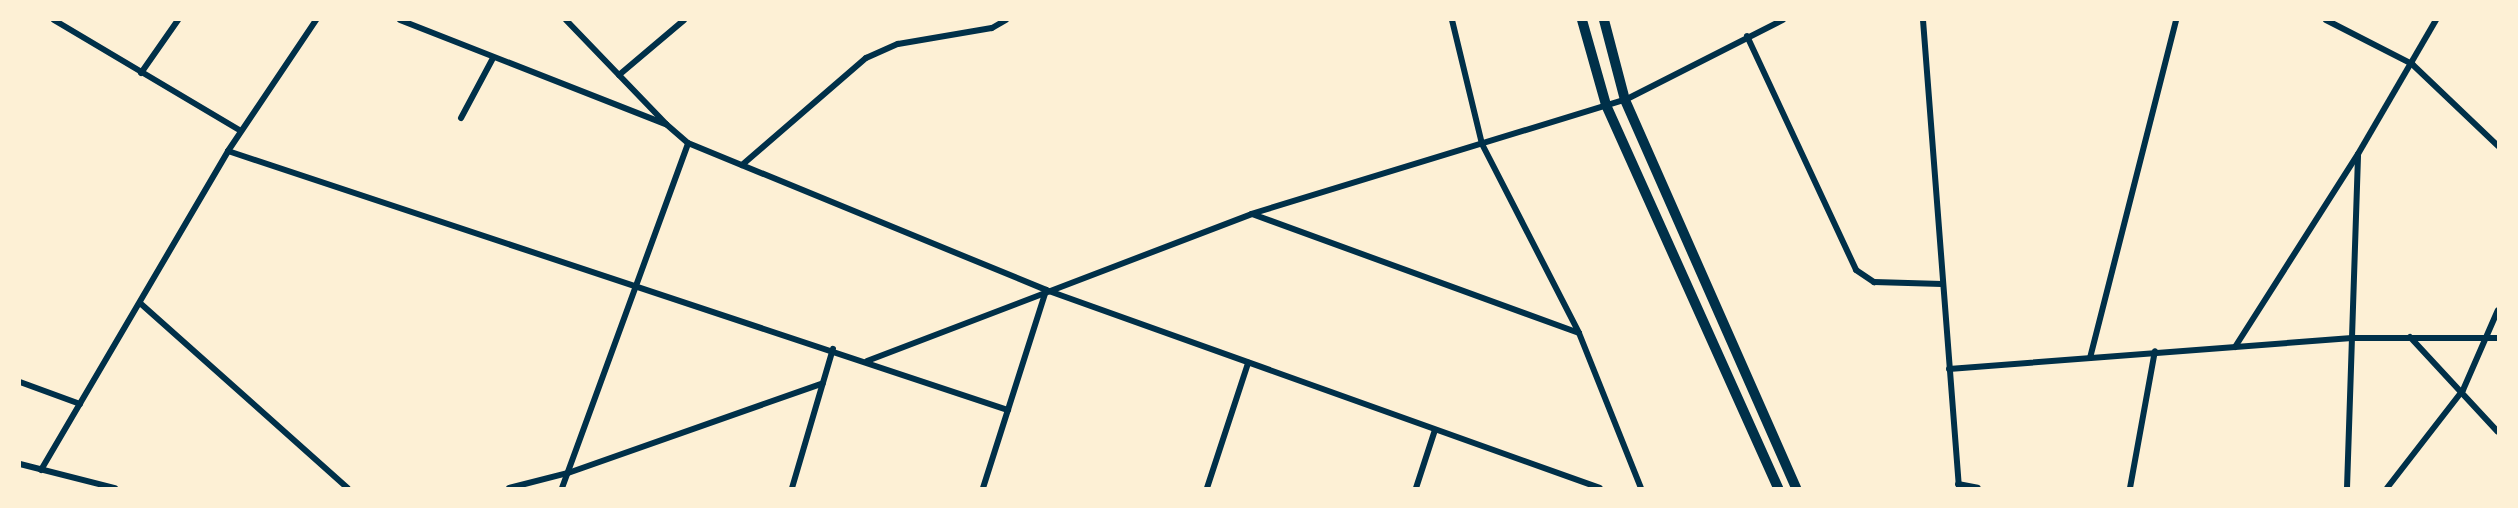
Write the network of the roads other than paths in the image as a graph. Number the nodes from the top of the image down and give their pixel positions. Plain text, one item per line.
1 (54, 20) edge
2 (178, 20) edge
3 (316, 20) edge
4 (400, 20) edge
5 (566, 20) edge
6 (684, 20) edge
7 (1006, 20) edge
8 (1452, 20) edge
9 (1582, 20) edge
10 (1604, 20) edge
11 (1783, 20) edge
12 (1923, 20) edge
13 (2176, 20) edge
14 (2326, 20) edge
15 (2436, 20) edge
16 (1747, 36) junction
17 (493, 58) junction
18 (2412, 64) junction
19 (141, 73) junction
20 (619, 75) junction
21 (1625, 100) junction
22 (1606, 105) junction
23 (461, 118) dead end
24 (666, 124) junction
25 (241, 131) junction
26 (688, 143) junction
27 (1482, 144) junction
28 (2499, 146) edge
29 (228, 151) junction
30 (2358, 153) junction
31 (742, 165) junction
32 (1251, 214) junction
33 (1942, 284) junction
34 (636, 285) junction
35 (1046, 290) junction
36 (140, 303) junction
37 (2499, 310) edge
38 (1579, 333) junction
39 (2352, 338) junction
40 (2410, 338) junction
41 (2486, 338) junction
42 (2499, 338) edge
43 (2235, 347) junction
44 (833, 349) junction
45 (2155, 351) junction
46 (2090, 358) junction
47 (867, 361) junction
48 (1248, 363) junction
49 (1949, 369) junction
50 (20, 382) edge
51 (823, 383) junction
52 (2463, 390) junction
53 (80, 404) junction
54 (1008, 410) junction
55 (1435, 430) junction
56 (2499, 432) edge
57 (20, 464) edge
58 (41, 470) junction
59 (568, 473) junction
60 (1959, 486) edge
61 (116, 489) edge
62 (348, 489) edge
63 (509, 489) edge
64 (562, 489) edge
65 (792, 489) edge
66 (983, 489) edge
67 (1208, 489) edge
68 (1416, 489) edge
69 (1600, 489) edge
70 (1641, 489) edge
71 (1778, 489) edge
72 (1796, 489) edge
73 (1978, 489) edge
74 (2130, 489) edge
75 (2347, 489) edge
76 (2387, 489) edge

1 - 19 street
2 - 19 street
3 - 25 street
4 - 17 street
5 - 20 street
6 - 20 street
7 - 31 street
8 - 27 street
9 - 22 street
10 - 21 street
11 - 16 street
12 - 33 street
13 - 46 street
14 - 18 street
15 - 18 street
16 - 21 street
16 - 33 street
17 - 23 street
17 - 24 street
18 - 28 street
18 - 30 street
19 - 25 street
20 - 24 street
21 - 22 street
21 - 72 street
22 - 27 street
22 - 71 street
24 - 26 street
25 - 29 street
26 - 31 street
26 - 34 street
27 - 32 street
27 - 38 street
29 - 34 street
29 - 36 street
30 - 39 street
30 - 43 street
31 - 35 street
32 - 35 street
32 - 38 street
33 - 49 street
34 - 44 street
34 - 59 street
35 - 47 street
35 - 48 street
35 - 54 street
36 - 53 street
36 - 62 street
37 - 41 street
38 - 70 street
39 - 40 street
39 - 43 street
39 - 75 street
40 - 41 street
40 - 52 street
41 - 42 street
41 - 52 street
43 - 45 street
44 - 47 street
44 - 51 street
45 - 46 street
45 - 74 street
46 - 49 street
47 - 54 street
48 - 55 street
48 - 67 street
49 - 60 street
50 - 53 street
51 - 59 street
51 - 65 street
52 - 56 street
52 - 76 street
53 - 58 street
54 - 66 street
55 - 68 street
55 - 69 street
57 - 58 street
58 - 61 street
59 - 63 street
59 - 64 street
60 - 73 street

